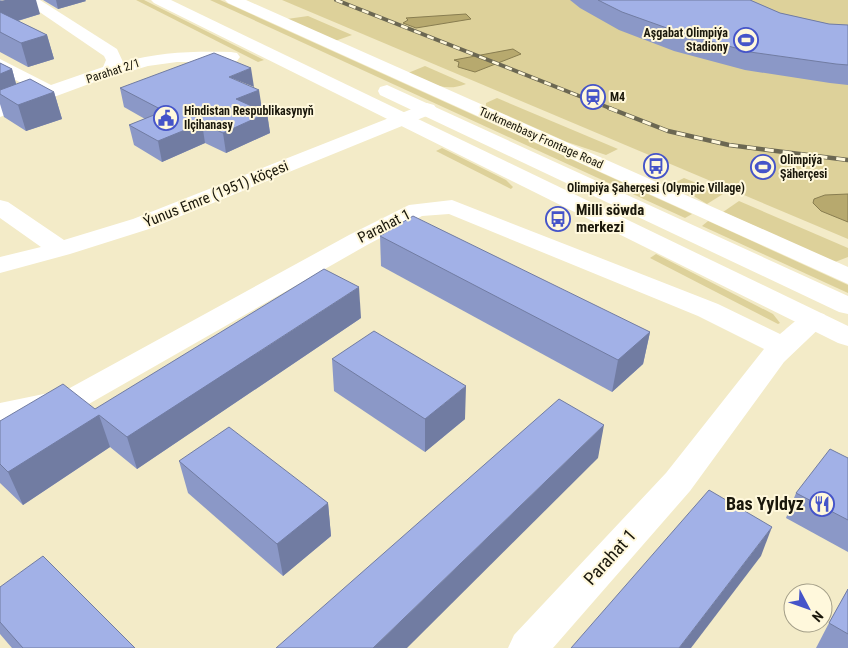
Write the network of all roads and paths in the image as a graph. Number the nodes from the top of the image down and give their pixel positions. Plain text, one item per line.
1 (30, 0) edge
2 (159, 0) edge
3 (194, 0) edge
4 (233, 0) edge
5 (231, 57) dead end
6 (3, 69) edge
7 (110, 72) junction
8 (50, 92) junction
9 (427, 109) junction
10 (0, 111) edge
11 (402, 119) junction
12 (0, 207) edge
13 (61, 249) junction
14 (0, 265) edge
15 (848, 276) edge
16 (848, 306) edge
17 (814, 320) junction
18 (848, 337) edge
19 (783, 346) junction
20 (0, 414) edge
21 (528, 648) edge

1 - 7 street
2 - 11 street
3 - 9 street
4 - 15 street, Turkmenbasy Frontage Road
5 - 7 street, Parahat 2/1
6 - 8 street
7 - 8 street, Parahat 2/1
8 - 10 street, Parahat 2/1
9 - 11 street, Ýunus Emre (1951) köçesi
9 - 16 street
11 - 13 street, Ýunus Emre (1951) köçesi
11 - 17 street
12 - 13 street
13 - 14 street, Ýunus Emre (1951) köçesi
17 - 18 street
17 - 19 street, Parahat 1
19 - 20 street, Parahat 1
19 - 21 street, Parahat 1

